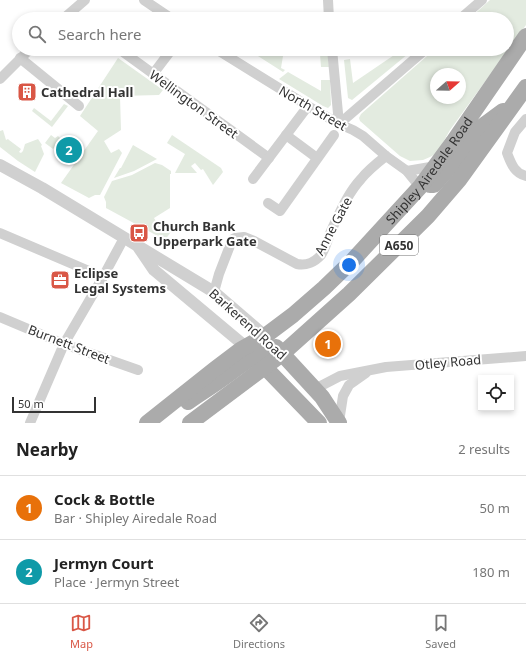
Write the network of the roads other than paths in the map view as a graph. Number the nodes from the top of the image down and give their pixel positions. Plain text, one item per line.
1 (85, 0) edge
2 (144, 0) edge
3 (328, 0) edge
4 (482, 0) edge
5 (72, 12) edge
6 (161, 12) edge
7 (329, 12) edge
8 (469, 12) edge
9 (526, 36) edge
10 (514, 53) edge
11 (129, 56) edge
12 (167, 56) edge
13 (227, 56) edge
14 (333, 56) edge
15 (418, 56) edge
16 (512, 56) edge
17 (20, 58) joint
18 (153, 74) junction
19 (0, 79) edge
20 (526, 87) edge
21 (515, 102) junction
22 (79, 106) dead end
23 (308, 106) junction
24 (526, 119) edge
25 (339, 124) junction
26 (286, 135) junction
27 (334, 135) dead end
28 (386, 156) junction
29 (268, 158) junction
30 (317, 158) junction
31 (0, 165) edge
32 (436, 166) junction
33 (407, 171) junction
34 (526, 176) edge
35 (253, 179) dead end
36 (420, 187) junction
37 (268, 203) dead end
38 (0, 232) edge
39 (124, 238) junction
40 (138, 246) junction
41 (103, 277) junction
42 (214, 292) junction
43 (0, 317) edge
44 (265, 336) junction
45 (64, 344) junction
46 (282, 354) junction
47 (526, 356) edge
48 (255, 357) junction
49 (138, 370) dead end
50 (370, 370) junction
51 (315, 389) junction
52 (30, 423) edge
53 (147, 423) edge
54 (155, 423) edge
55 (190, 423) edge
56 (319, 423) edge
57 (339, 423) edge

1 - 5 street
2 - 6 street
3 - 7 street
4 - 8 street
9 - 10 main road, Shipley Airedale Road / A650
11 - 18 street, Wellington Street
12 - 18 street
13 - 23 street, North Street
14 - 25 street
15 - 25 street
16 - 32 main road, Shipley Airedale Road / A650
17 - 19 street
17 - 22 street
18 - 29 street, Wellington Street
20 - 21 main road, Shipley Airedale Road / A650
21 - 36 main road
21 - 46 main road, Shipley Airedale Road / A650
23 - 25 street, North Street
23 - 26 street
24 - 34 street
25 - 28 street, North Street
26 - 29 street
26 - 30 street
27 - 30 street
28 - 33 street, North Street
28 - 42 street, Anne Gate
29 - 35 street
30 - 37 street
31 - 39 street, Barkerend Road
32 - 33 street
32 - 36 main road, Shipley Airedale Road / A650
33 - 36 street, North Street
36 - 44 main road, Shipley Airedale Road / A650
38 - 41 street
39 - 40 street, Barkerend Road
39 - 41 street
40 - 42 street, Barkerend Road
40 - 48 street, Barkerend Road
41 - 45 street
42 - 44 street, Barkerend Road
43 - 45 street, Burnett Street
44 - 46 main road, Barkerend Road
44 - 48 main road, Shipley Airedale Road / A650
45 - 49 street, Burnett Street
45 - 52 street
46 - 48 main road, Shipley Airedale Road / A650
46 - 51 main road, Barkerend Road
47 - 50 street, Otley Road
48 - 53 main road, Shipley Airedale Road / A650
48 - 54 main road
48 - 55 main road, Shipley Airedale Road / A650
48 - 56 main road, Barkerend Road
50 - 51 street, Otley Road
50 - 57 street, Otley Road
51 - 57 main road, Barkerend Road

